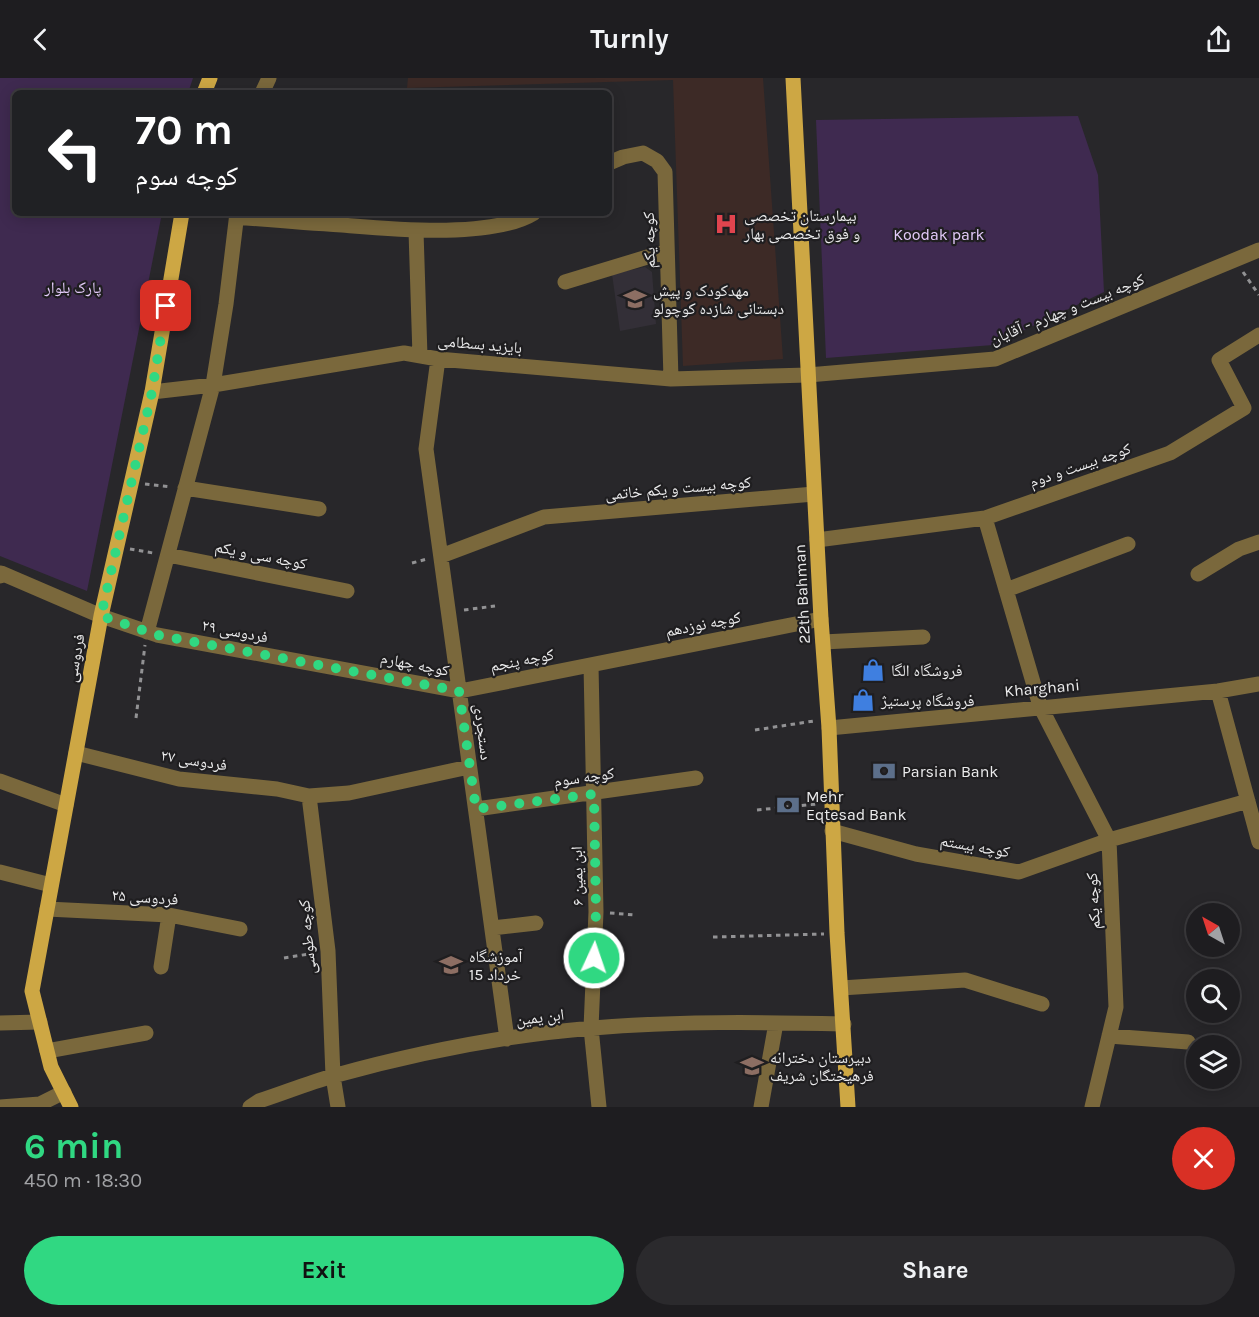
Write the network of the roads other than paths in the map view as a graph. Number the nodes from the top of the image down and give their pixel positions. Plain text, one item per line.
1 (793, 78) edge
2 (612, 162) edge
3 (181, 216) edge
4 (236, 216) edge
5 (247, 216) edge
6 (513, 217) edge
7 (416, 231) junction
8 (1259, 250) edge
9 (667, 251) junction
10 (565, 282) dead end
11 (1259, 335) edge
12 (420, 356) junction
13 (438, 359) junction
14 (808, 375) junction
15 (671, 379) junction
16 (213, 386) junction
17 (152, 392) junction
18 (185, 488) junction
19 (814, 494) junction
20 (320, 509) dead end
21 (985, 518) junction
22 (817, 540) junction
23 (1259, 542) edge
24 (1128, 544) dead end
25 (168, 555) junction
26 (441, 556) junction
27 (1198, 574) dead end
28 (1, 575) edge
29 (1006, 590) junction
30 (347, 591) dead end
31 (101, 616) junction
32 (821, 619) junction
33 (147, 632) junction
34 (923, 637) dead end
35 (823, 642) junction
36 (591, 665) junction
37 (365, 673) joint
38 (1259, 684) edge
39 (459, 691) junction
40 (1218, 691) junction
41 (1040, 706) junction
42 (828, 723) junction
43 (76, 753) junction
44 (469, 767) junction
45 (696, 778) dead end
46 (0, 781) edge
47 (594, 794) junction
48 (309, 796) junction
49 (1248, 801) junction
50 (66, 806) junction
51 (476, 809) junction
52 (832, 831) junction
53 (1258, 832) edge
54 (1109, 840) junction
55 (0, 873) edge
56 (51, 885) junction
57 (47, 909) junction
58 (169, 915) junction
59 (536, 923) dead end
60 (492, 928) junction
61 (240, 929) dead end
62 (161, 967) dead end
63 (842, 988) junction
64 (1042, 1004) dead end
65 (40, 1022) junction
66 (0, 1023) edge
67 (776, 1023) junction
68 (844, 1024) junction
69 (591, 1028) junction
70 (146, 1033) dead end
71 (1109, 1036) junction
72 (507, 1039) junction
73 (1186, 1041) edge
74 (47, 1051) junction
75 (333, 1076) junction
76 (67, 1102) edge
77 (0, 1107) edge
78 (250, 1107) edge
79 (338, 1107) edge
80 (599, 1107) edge
81 (760, 1107) edge
82 (848, 1107) edge
83 (1092, 1107) edge

1 - 14 main road, 22th Bahman
2 - 9 street, کوچه یکم
3 - 17 main road, فردوسی
4 - 16 street
5 - 7 street
6 - 7 street
7 - 12 street
8 - 14 street, کوچه بیست و چهارم - آقایان
9 - 10 street
9 - 15 street, کوچه یکم
11 - 21 street, کوچه بیست و دوم
12 - 13 street, بایزید بسطامی
12 - 16 street, بایزید بسطامی
13 - 15 street, بایزید بسطامی
13 - 26 street, دستجردی
14 - 15 street, بایزید بسطامی
14 - 19 main road, 22th Bahman
16 - 17 street, بایزید بسطامی
16 - 18 street
17 - 31 main road, فردوسی
18 - 20 street
18 - 25 street
19 - 22 main road, 22th Bahman
19 - 26 street, کوچه بیست و یکم خاتمی
21 - 22 street, کوچه بیست و دوم
21 - 29 street, کوچه یکم
22 - 32 main road, 22th Bahman
23 - 27 street
24 - 29 street
25 - 30 street, کوچه سی و یکم
25 - 33 street
26 - 39 street, دستجردی
28 - 31 street, فردوسی ۲۹
29 - 41 street, کوچه یکم
31 - 33 street, فردوسی ۲۹
31 - 43 main road, فردوسی
32 - 35 main road, 22th Bahman
32 - 36 street, کوچه نوزدهم
33 - 37 street, فردوسی ۲۹
34 - 35 street
35 - 42 main road, 22th Bahman
36 - 39 street, کوچه پنجم
36 - 47 street, ابن یمین ۶
37 - 39 street, کوچه چهارم
38 - 40 street, Kharghani
39 - 44 street, دستجردی
40 - 41 street, Kharghani
40 - 49 street
41 - 42 street, Kharghani
41 - 54 street, کوچه یکم
42 - 52 main road, 22th Bahman
43 - 48 street, فردوسی ۲۷
43 - 50 main road, فردوسی
44 - 48 street, فردوسی ۲۷
44 - 51 street, دستجردی
45 - 47 street, کوچه سوم
46 - 50 street
47 - 51 street, کوچه سوم
47 - 69 street, ابن یمین ۶
48 - 75 street, کوچه طوسی
49 - 53 street
49 - 54 street, کوچه بیستم
50 - 56 main road, فردوسی
51 - 60 street, دستجردی
52 - 54 street, کوچه بیستم
52 - 63 main road, 22th Bahman
54 - 71 street, کوچه یکم
55 - 56 street
56 - 57 main road, فردوسی
57 - 58 street, فردوسی ۲۵
57 - 65 main road, فردوسی
58 - 61 street, فردوسی ۲۵
58 - 62 street
59 - 60 street
60 - 72 street, دستجردی
63 - 64 street
63 - 68 main road, 22th Bahman
65 - 66 street
65 - 74 main road, فردوسی
67 - 68 street, ابن یمین
67 - 69 street, ابن یمین
67 - 81 street
68 - 82 main road, 22th Bahman
69 - 72 street, ابن یمین
69 - 80 street, ابن یمین ۶
70 - 74 street
71 - 73 street
71 - 83 street, کوچه یکم
72 - 75 street, ابن یمین
74 - 76 main road, فردوسی
75 - 78 street, ابن یمین
75 - 79 street, کوچه طوسی
76 - 77 street

